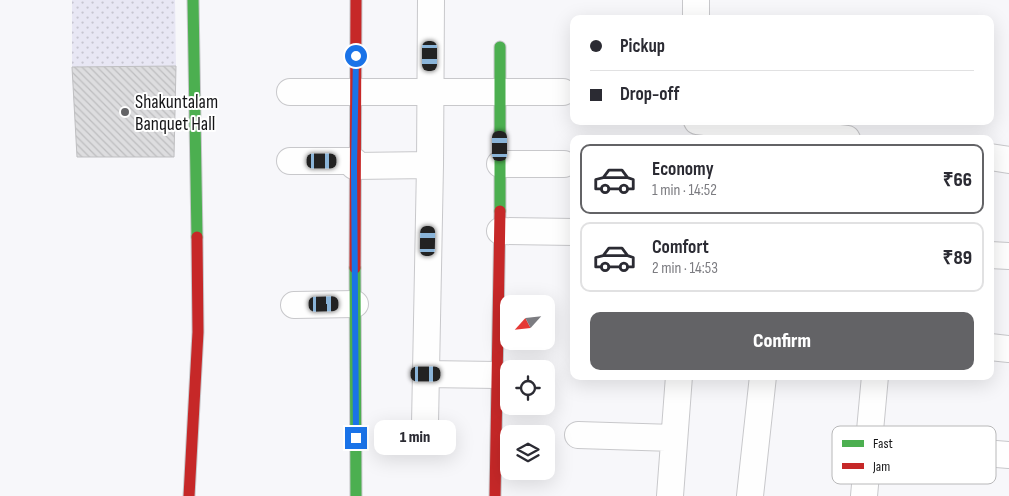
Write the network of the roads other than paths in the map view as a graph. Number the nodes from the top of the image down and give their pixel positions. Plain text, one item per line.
1 (193, 0) edge
2 (356, 0) edge
3 (431, 0) edge
4 (696, 0) edge
5 (696, 15) edge
6 (500, 47) dead end
7 (290, 92) dead end
8 (500, 92) junction
9 (563, 92) dead end
10 (356, 93) junction
11 (430, 93) junction
12 (721, 125) edge
13 (784, 135) edge
14 (994, 158) edge
15 (1009, 160) edge
16 (290, 161) dead end
17 (354, 163) junction
18 (500, 164) junction
19 (564, 164) dead end
20 (430, 165) junction
21 (500, 231) junction
22 (570, 232) edge
23 (994, 255) edge
24 (1009, 256) edge
25 (355, 304) junction
26 (294, 305) dead end
27 (994, 347) edge
28 (1009, 349) edge
29 (426, 374) junction
30 (497, 375) junction
31 (678, 380) edge
32 (763, 380) edge
33 (875, 380) edge
34 (425, 424) dead end
35 (870, 426) edge
36 (578, 435) dead end
37 (674, 438) junction
38 (996, 454) edge
39 (1009, 455) edge
40 (189, 496) edge
41 (356, 496) edge
42 (495, 496) edge
43 (670, 496) edge
44 (750, 496) edge

1 - 40 street
2 - 10 street
3 - 11 street
4 - 5 street
6 - 8 street
7 - 10 street
8 - 9 street
8 - 11 street
8 - 18 street
10 - 11 street
10 - 17 street
11 - 20 street
12 - 13 street
14 - 15 street
16 - 17 street
17 - 20 street
17 - 25 street
18 - 19 street
18 - 21 street
20 - 29 street
21 - 22 street
21 - 30 street
23 - 24 street
25 - 26 street
25 - 41 street
27 - 28 street
29 - 30 street
29 - 34 street
30 - 42 street
31 - 37 street
32 - 44 street
33 - 35 street
36 - 37 street
37 - 43 street
38 - 39 street

